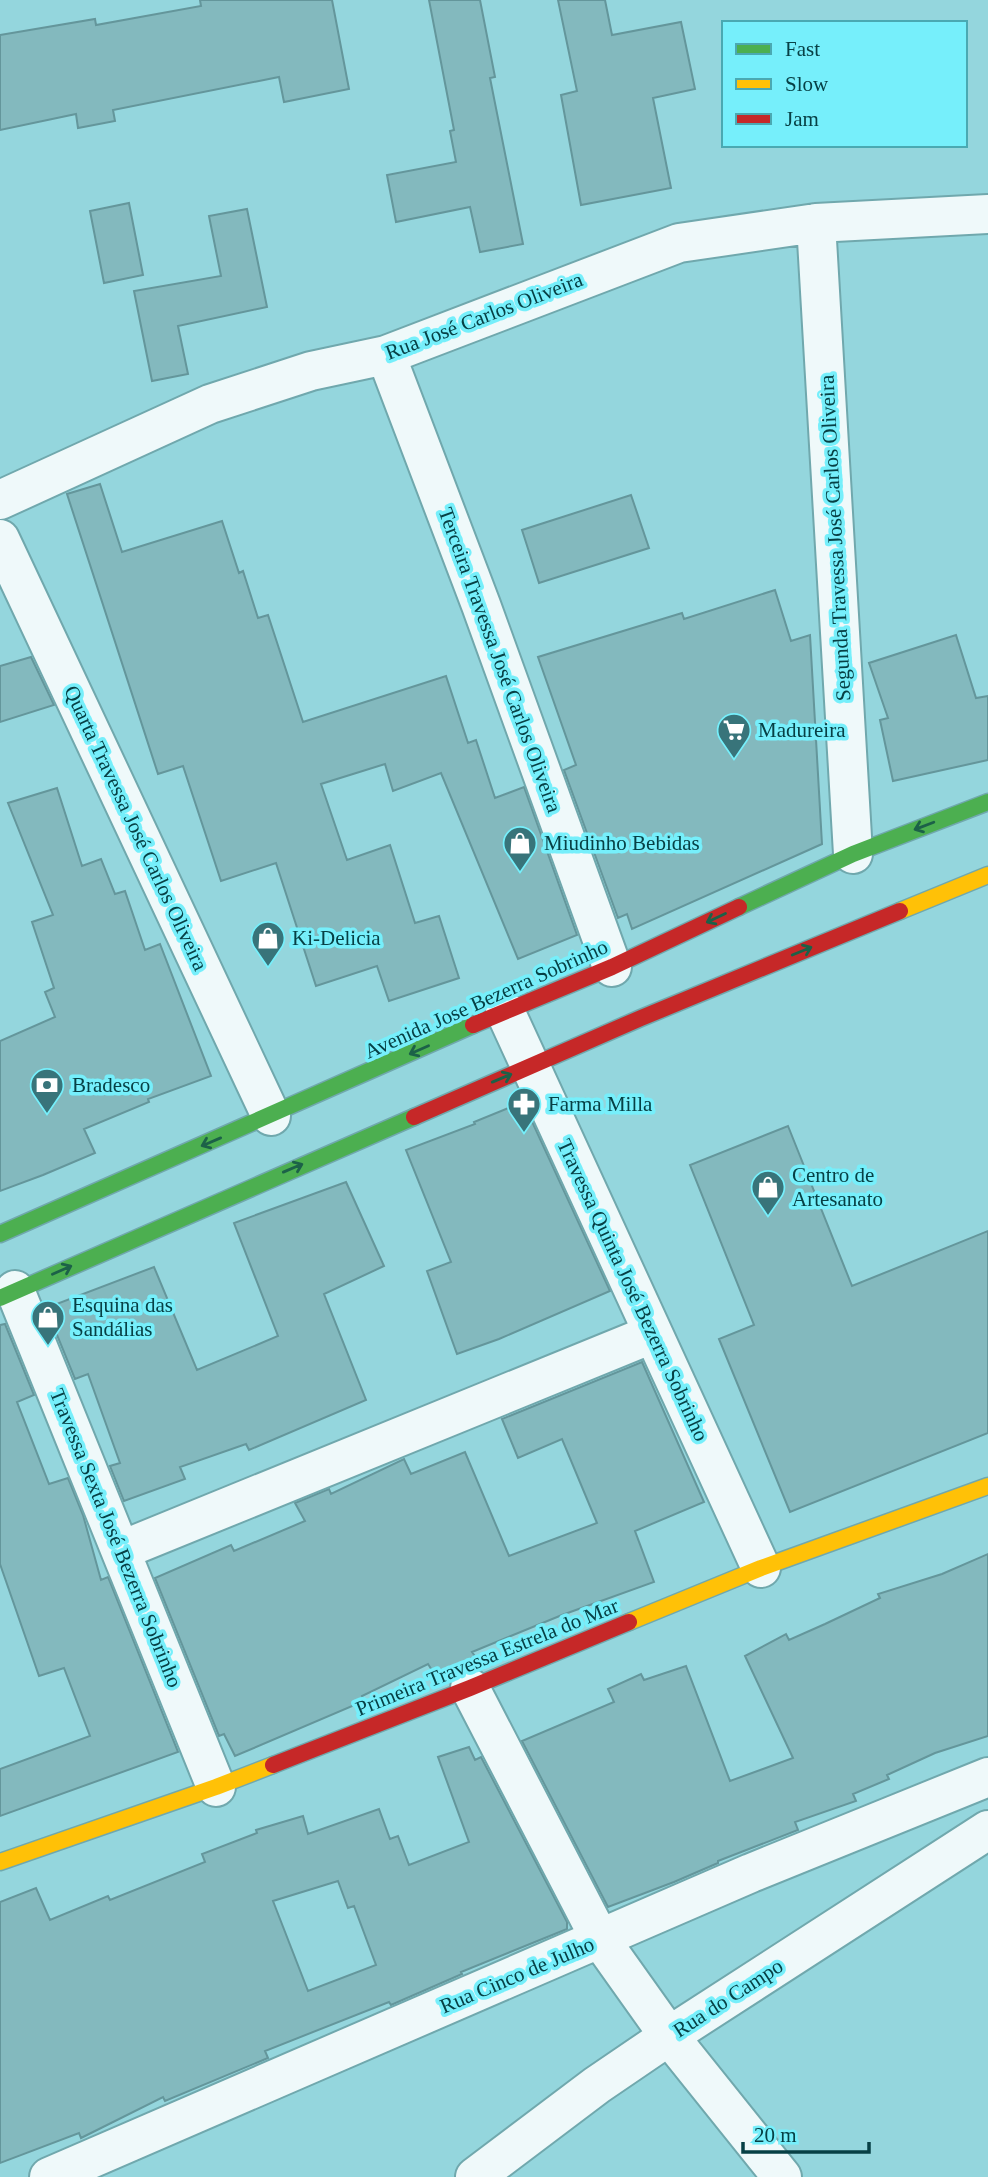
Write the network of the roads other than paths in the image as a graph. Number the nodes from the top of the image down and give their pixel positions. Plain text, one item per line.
1 (988, 214) edge
2 (816, 223) junction
3 (386, 355) junction
4 (0, 500) edge
5 (0, 539) edge
6 (988, 802) edge
7 (853, 853) junction
8 (988, 875) edge
9 (612, 967) junction
10 (505, 1012) junction
11 (531, 1066) junction
12 (271, 1116) junction
13 (0, 1234) edge
14 (8, 1294) edge
15 (652, 1334) junction
16 (988, 1486) edge
17 (122, 1550) junction
18 (761, 1568) junction
19 (470, 1688) junction
20 (988, 1777) edge
21 (216, 1787) junction
22 (988, 1830) edge
23 (0, 1863) edge
24 (600, 1939) junction
25 (670, 2036) junction
26 (49, 2177) edge
27 (475, 2177) edge
28 (782, 2177) edge

1 - 2 street, Rua José Carlos Oliveira
2 - 3 street, Rua José Carlos Oliveira
2 - 7 street, Segunda Travessa José Carlos Oliveira
3 - 4 street, Rua José Carlos Oliveira
3 - 9 street, Terceira Travessa José Carlos Oliveira
5 - 12 street, Quarta Travessa José Carlos Oliveira
6 -> 7 main road, Avenida Jose Bezerra Sobrinho
7 -> 9 main road, Avenida Jose Bezerra Sobrinho
11 -> 8 main road
9 - 10 main road, Avenida Jose Bezerra Sobrinho
10 - 11 street, Travessa Quinta José Bezerra Sobrinho
10 -> 12 main road, Avenida Jose Bezerra Sobrinho
14 -> 11 main road
11 - 15 street, Travessa Quinta José Bezerra Sobrinho
12 -> 13 main road, Avenida Jose Bezerra Sobrinho
14 - 17 street, Travessa Sexta José Bezerra Sobrinho
15 - 17 street
15 - 18 street, Travessa Quinta José Bezerra Sobrinho
16 - 18 main road, Primeira Travessa Estrela do Mar
17 - 21 street, Travessa Sexta José Bezerra Sobrinho
18 - 19 main road, Primeira Travessa Estrela do Mar
19 - 21 main road, Primeira Travessa Estrela do Mar
19 - 24 street
20 - 24 street, Rua Cinco de Julho
21 - 23 main road, Primeira Travessa Estrela do Mar
22 - 25 street, Rua do Campo
24 - 25 street
24 - 26 street, Rua Cinco de Julho
25 - 27 street, Rua do Campo
25 - 28 street

